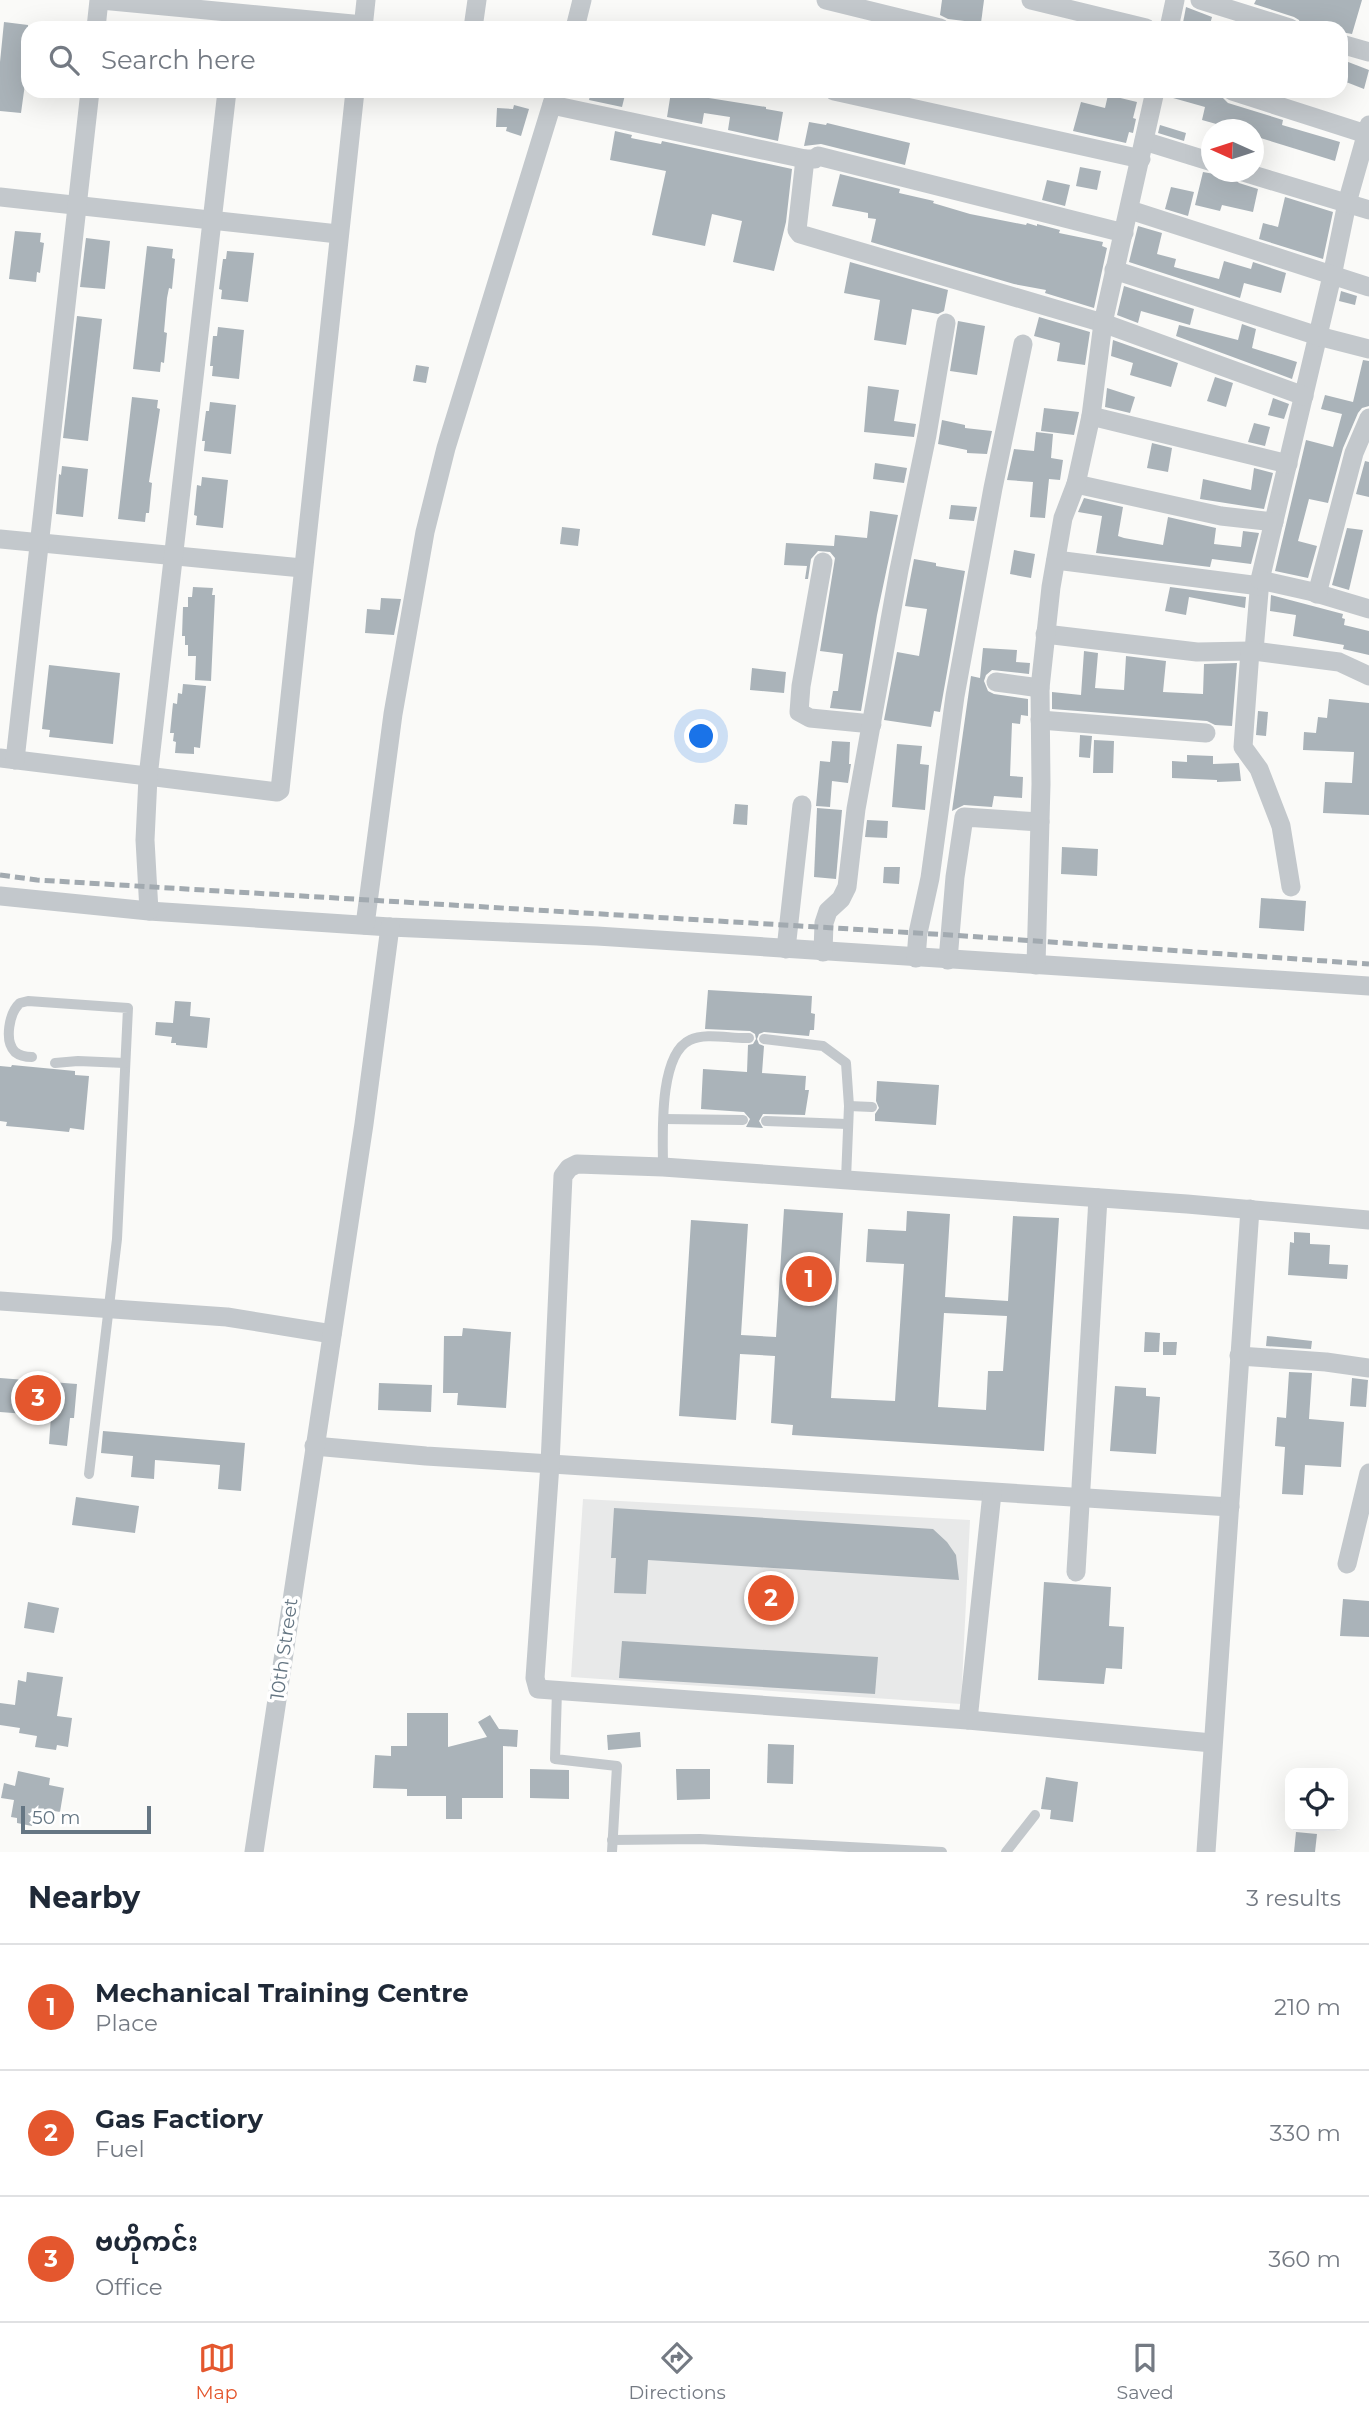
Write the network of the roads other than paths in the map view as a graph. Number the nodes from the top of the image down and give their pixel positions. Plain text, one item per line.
1 (100, 0) edge
2 (366, 0) edge
3 (477, 0) edge
4 (582, 0) edge
5 (826, 0) edge
6 (1031, 0) edge
7 (1175, 0) edge
8 (1200, 0) edge
9 (235, 14) edge
10 (97, 21) edge
11 (304, 21) edge
12 (364, 21) edge
13 (474, 21) edge
14 (577, 21) edge
15 (912, 21) edge
16 (1117, 21) edge
17 (1170, 21) edge
18 (1268, 21) edge
19 (1348, 46) edge
20 (1369, 52) edge
21 (89, 98) edge
22 (226, 98) edge
23 (354, 98) edge
24 (554, 98) edge
25 (871, 98) edge
26 (1154, 98) edge
27 (1255, 98) edge
28 (1368, 132) edge
29 (1143, 150) junction
30 (805, 159) junction
31 (1201, 160) edge
32 (1264, 178) edge
33 (0, 197) edge
34 (1347, 203) junction
35 (77, 206) junction
36 (1130, 210) junction
37 (1369, 210) edge
38 (213, 220) junction
39 (1125, 233) junction
40 (338, 234) junction
41 (1114, 271) junction
42 (1332, 276) junction
43 (1369, 287) edge
44 (946, 323) dead end
45 (1103, 323) junction
46 (1318, 336) junction
47 (1023, 344) dead end
48 (1369, 349) edge
49 (1304, 396) junction
50 (1091, 416) junction
51 (1369, 418) edge
52 (1288, 464) junction
53 (1076, 484) junction
54 (1273, 522) junction
55 (0, 539) edge
56 (40, 543) junction
57 (175, 556) junction
58 (1056, 560) junction
59 (823, 562) dead end
60 (302, 568) junction
61 (1260, 583) junction
62 (1317, 594) junction
63 (1369, 609) edge
64 (1045, 634) junction
65 (1252, 651) junction
66 (1369, 676) edge
67 (996, 682) dead end
68 (1040, 688) junction
69 (1040, 720) junction
70 (872, 724) junction
71 (1206, 733) dead end
72 (8, 759) edge
73 (148, 777) junction
74 (802, 805) dead end
75 (938, 815) junction
76 (964, 817) junction
77 (1040, 822) junction
78 (1291, 887) dead end
79 (0, 896) edge
80 (149, 911) junction
81 (365, 925) junction
82 (390, 927) junction
83 (786, 949) junction
84 (823, 952) junction
85 (916, 958) junction
86 (948, 960) junction
87 (1036, 965) junction
88 (1369, 986) edge
89 (749, 1038) dead end
90 (764, 1039) dead end
91 (32, 1058) dead end
92 (55, 1063) dead end
93 (125, 1063) junction
94 (849, 1106) junction
95 (872, 1107) dead end
96 (664, 1119) junction
97 (743, 1120) dead end
98 (766, 1121) dead end
99 (847, 1124) junction
100 (663, 1167) junction
101 (846, 1179) junction
102 (1098, 1198) junction
103 (1250, 1209) junction
104 (1369, 1220) edge
105 (0, 1301) edge
106 (110, 1310) junction
107 (332, 1334) junction
108 (1239, 1356) junction
109 (1369, 1368) edge
110 (314, 1447) junction
111 (550, 1464) junction
112 (1369, 1473) edge
113 (89, 1474) dead end
114 (992, 1493) junction
115 (1081, 1497) junction
116 (1230, 1507) junction
117 (1347, 1564) dead end
118 (1076, 1572) dead end
119 (557, 1690) junction
120 (968, 1720) junction
121 (1212, 1743) junction
122 (1035, 1815) dead end
123 (612, 1840) junction
124 (254, 1852) edge
125 (612, 1852) edge
126 (942, 1852) edge
127 (1006, 1852) edge
128 (1206, 1852) edge

1 - 9 street
1 - 10 street
2 - 12 street
3 - 13 street
4 - 14 street
5 - 15 street
6 - 16 street
7 - 17 street
8 - 18 street
9 - 11 street
19 - 20 street
21 - 35 street
22 - 38 street
23 - 40 street
24 - 30 street
24 - 81 street
25 - 29 street
26 - 29 street
27 - 28 street
28 - 34 street
29 - 31 street
29 - 36 street
30 - 39 street
30 - 45 street
32 - 34 street
33 - 35 street
34 - 37 street
34 - 42 street
35 - 38 street
35 - 56 street
36 - 39 street
36 - 42 street
38 - 40 street
38 - 57 street
39 - 41 street
40 - 60 street
41 - 45 street
41 - 46 street
42 - 43 street
42 - 46 street
44 - 70 street
45 - 49 street
45 - 50 street
46 - 48 street
46 - 49 street
47 - 75 street
49 - 52 street
50 - 52 street
50 - 53 street
51 - 62 street
52 - 54 street
53 - 54 street
53 - 58 street
54 - 61 street
55 - 56 street
56 - 57 street
56 - 72 street
57 - 60 street
57 - 73 street
58 - 61 street
58 - 64 street
59 - 70 street
60 - 73 street
61 - 62 street
61 - 65 street
62 - 63 street
64 - 65 street
64 - 68 street
65 - 66 street
65 - 78 street
67 - 68 street
68 - 69 street
69 - 71 street
69 - 77 street
70 - 84 street
72 - 73 street
73 - 80 street
74 - 83 street
75 - 76 street
75 - 85 street
76 - 77 street
76 - 86 street
77 - 87 street
79 - 80 street
80 - 81 street
81 - 82 street
82 - 83 street
82 - 107 street, 10th Street
83 - 84 street
84 - 85 street
85 - 86 street
86 - 87 street
87 - 88 street
89 - 96 lane
90 - 94 lane
91 - 93 lane
92 - 93 lane
93 - 106 lane
94 - 95 lane
94 - 99 lane
96 - 97 lane
96 - 100 lane
98 - 99 lane
99 - 101 lane
100 - 101 street
100 - 111 street
101 - 102 street
102 - 103 street
102 - 115 street
103 - 104 street
103 - 108 street
105 - 106 street
106 - 107 street
106 - 113 lane
107 - 110 street, 10th Street
108 - 109 street
108 - 116 street
110 - 111 street
110 - 124 street, 10th Street
111 - 114 street
111 - 119 street
112 - 117 street
114 - 115 street
114 - 120 street
115 - 116 street
115 - 118 street
116 - 121 street
119 - 120 street
119 - 123 lane
120 - 121 street
121 - 128 street
122 - 127 lane
123 - 125 lane
123 - 126 lane

